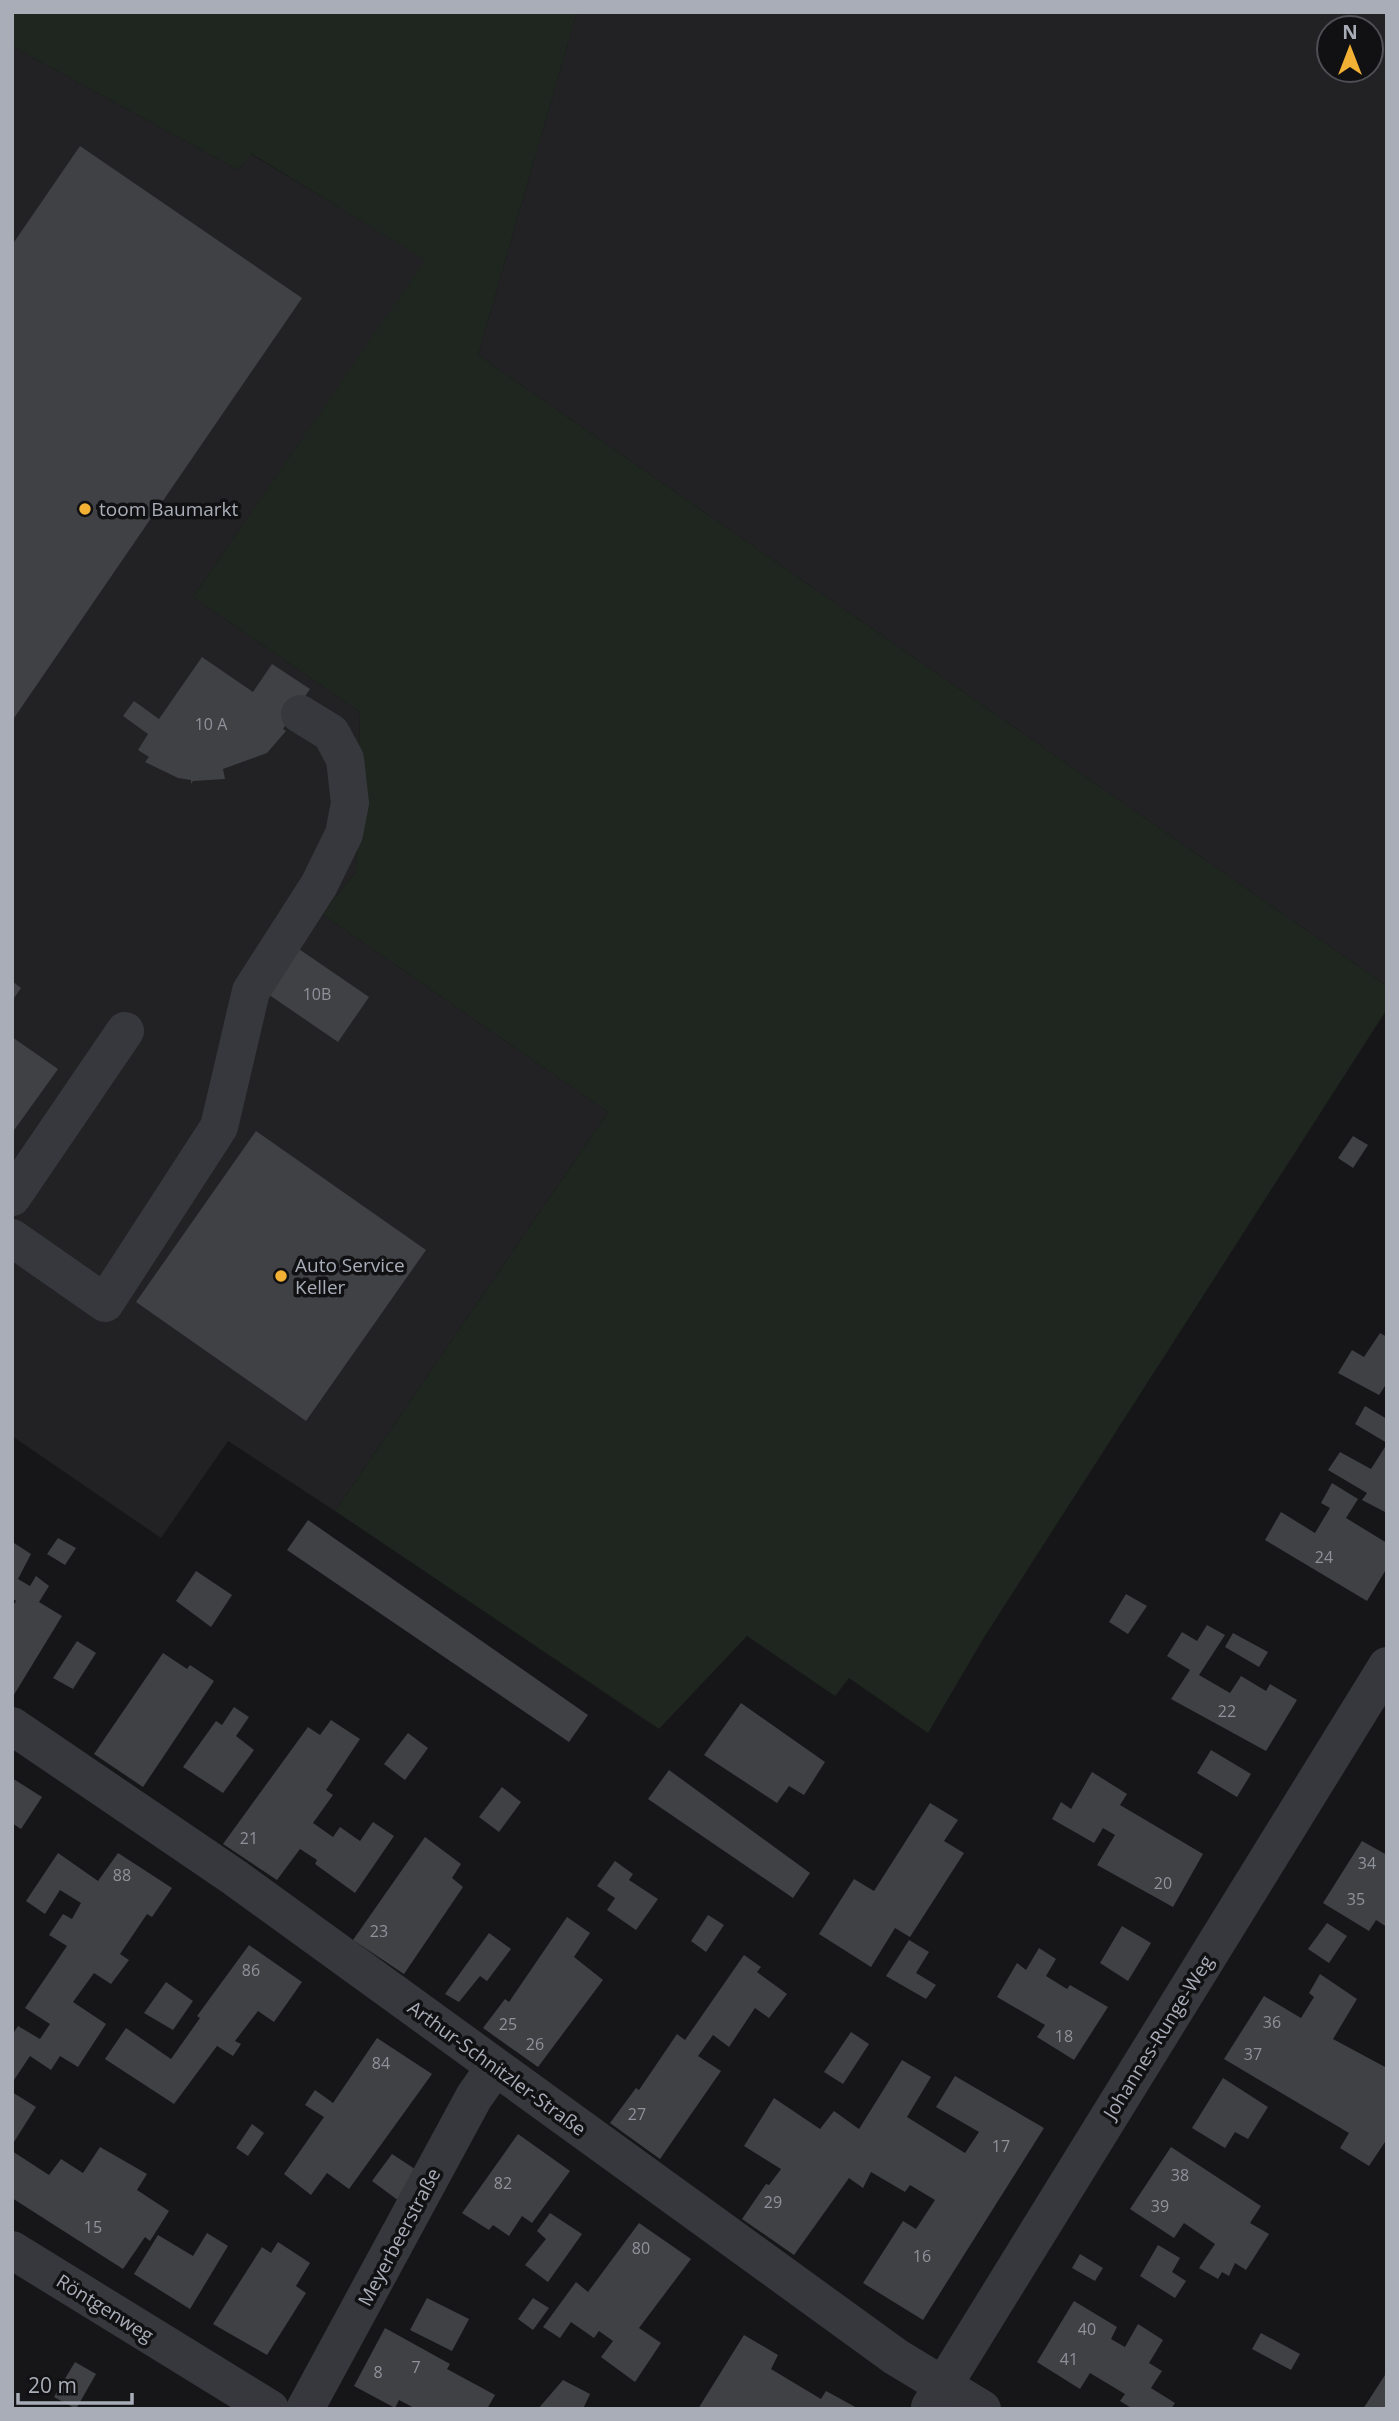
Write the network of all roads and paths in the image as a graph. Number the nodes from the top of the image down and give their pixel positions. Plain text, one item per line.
1 (300, 714) dead end
2 (125, 1031) dead end
3 (12, 1197) edge
4 (12, 1238) edge
5 (1387, 1666) edge
6 (12, 1726) edge
7 (495, 2067) junction
8 (12, 2250) edge
9 (936, 2397) edge
10 (270, 2409) edge
11 (305, 2409) edge
12 (982, 2409) edge

1 - 4 street
2 - 3 street
5 - 9 street, Johannes-Runge-Weg
6 - 7 street, Arthur-Schnitzler-Straße
7 - 9 street, Arthur-Schnitzler-Straße
7 - 11 street, Meyerbeerstraße
8 - 10 street, Röntgenweg
9 - 12 street, Arthur-Schnitzler-Straße

